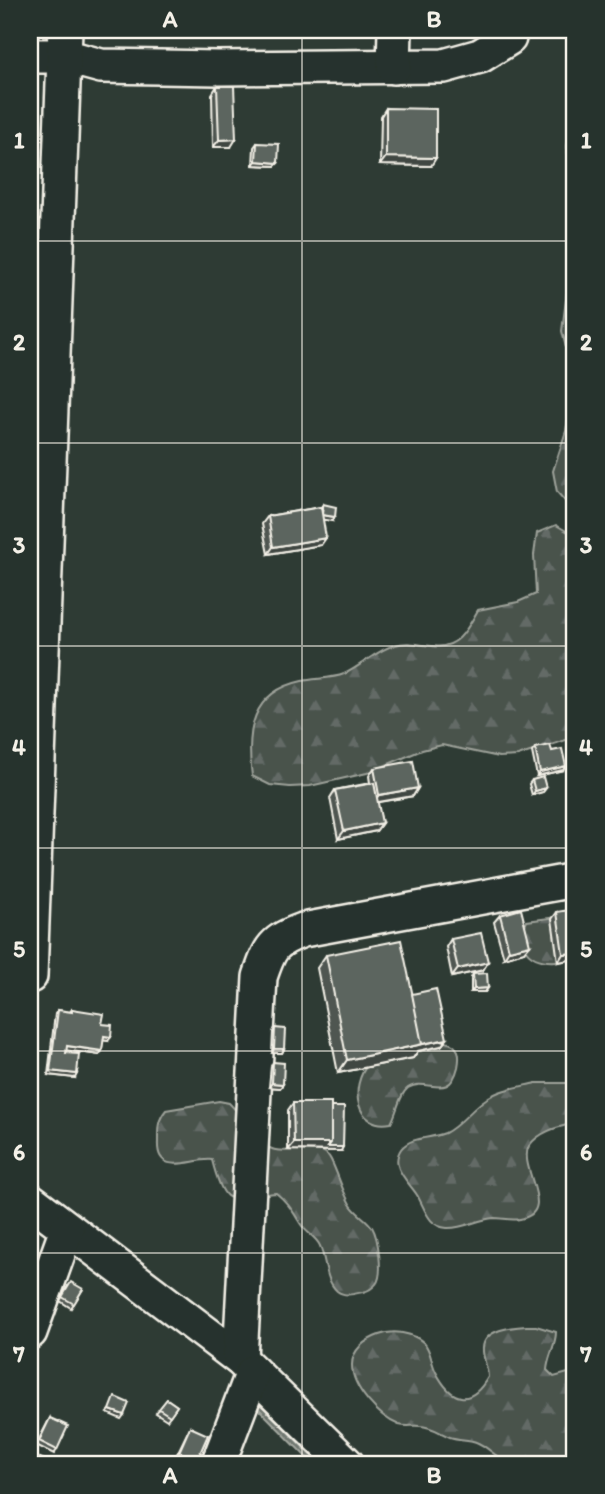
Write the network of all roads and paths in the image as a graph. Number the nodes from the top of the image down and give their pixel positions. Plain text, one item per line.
1 (394, 30) edge
2 (510, 30) edge
3 (65, 43) edge
4 (30, 56) edge
5 (394, 67) junction
6 (575, 880) edge
7 (30, 976) edge
8 (30, 1200) edge
9 (67, 1229) junction
10 (30, 1332) edge
11 (247, 1365) junction
12 (218, 1464) edge
13 (347, 1464) edge

1 - 5 street
2 - 5 street
3 - 4 street
3 - 5 street
3 - 7 street
6 - 11 street
8 - 9 street
9 - 10 street
9 - 11 street
11 - 12 street
11 - 13 street

